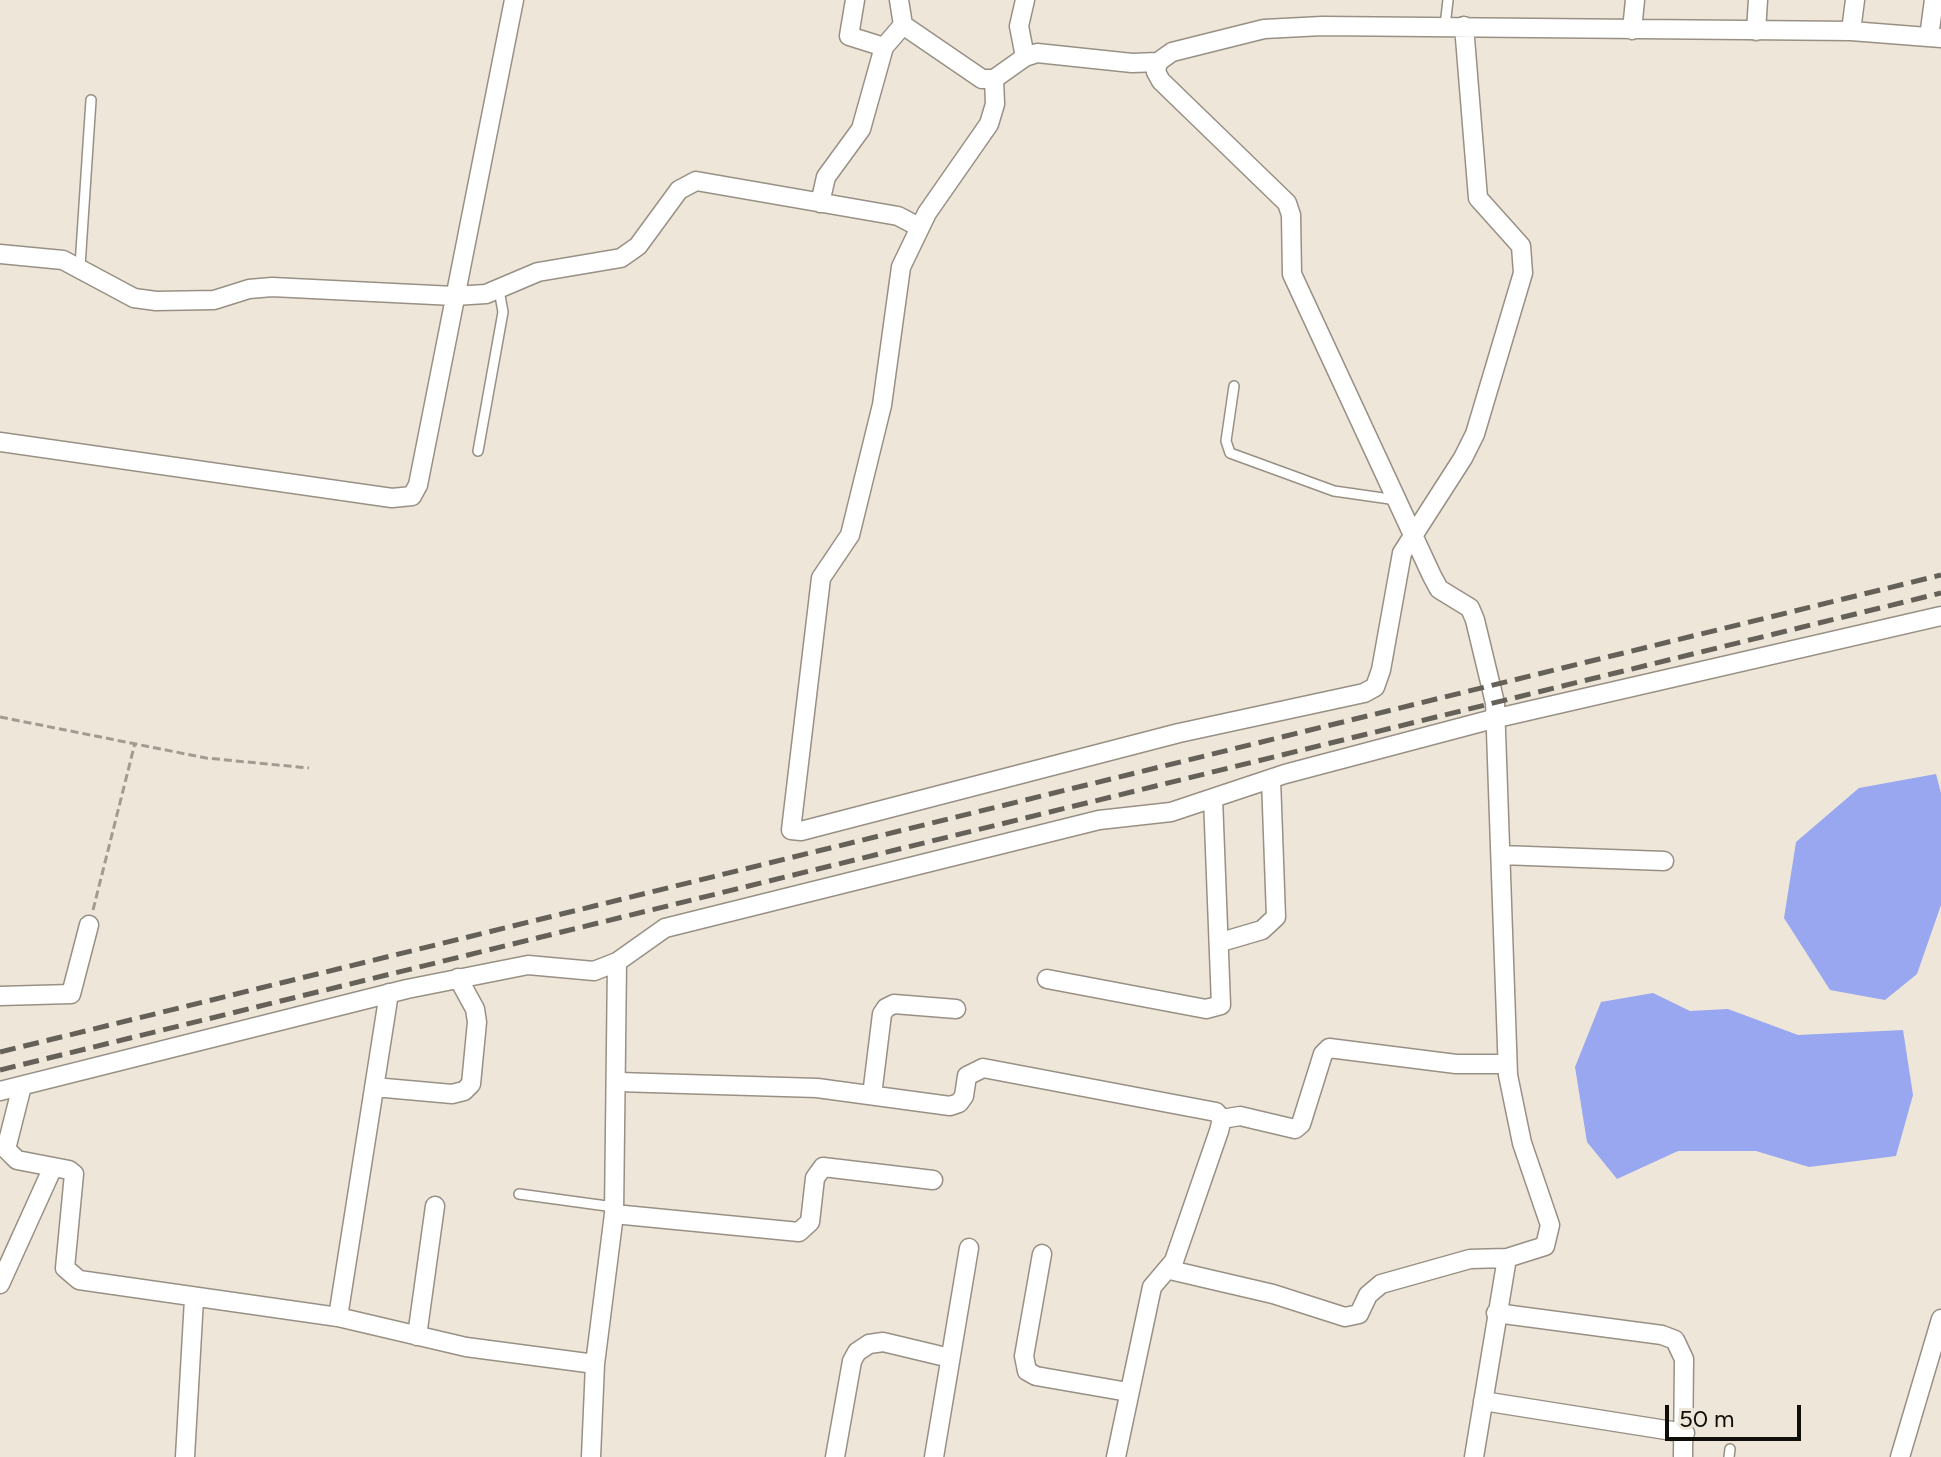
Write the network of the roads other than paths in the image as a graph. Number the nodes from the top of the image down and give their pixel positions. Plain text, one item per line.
1 (514, 0) edge
2 (855, 0) edge
3 (899, 0) edge
4 (1025, 0) edge
5 (1448, 0) edge
6 (1635, 0) edge
7 (1758, 0) edge
8 (1855, 0) edge
9 (1934, 0) edge
10 (903, 25) junction
11 (1445, 26) junction
12 (1464, 26) junction
13 (1632, 30) junction
14 (1756, 31) junction
15 (1851, 31) junction
16 (1935, 37) edge
17 (884, 47) junction
18 (1025, 57) junction
19 (1158, 62) junction
20 (994, 79) junction
21 (91, 100) dead end
22 (820, 203) junction
23 (919, 227) junction
24 (0, 254) edge
25 (80, 266) junction
26 (499, 290) junction
27 (454, 296) junction
28 (1234, 386) dead end
29 (0, 442) edge
30 (478, 451) dead end
31 (1397, 500) junction
32 (1412, 534) junction
33 (1941, 616) edge
34 (1493, 719) junction
35 (1271, 779) junction
36 (1213, 798) junction
37 (1501, 855) junction
38 (1664, 861) dead end
39 (89, 925) road end
40 (1221, 942) junction
41 (617, 962) junction
42 (458, 978) junction
43 (1047, 979) dead end
44 (389, 993) junction
45 (0, 996) edge
46 (956, 1009) dead end
47 (1507, 1064) junction
48 (618, 1082) junction
49 (22, 1086) junction
50 (374, 1087) junction
51 (0, 1091) edge
52 (872, 1095) junction
53 (1222, 1119) junction
54 (53, 1167) junction
55 (933, 1180) dead end
56 (519, 1194) dead end
57 (435, 1206) dead end
58 (614, 1210) junction
59 (969, 1248) dead end
60 (1042, 1254) dead end
61 (1507, 1258) junction
62 (1170, 1270) junction
63 (0, 1284) edge
64 (194, 1299) junction
65 (1496, 1313) junction
66 (338, 1317) junction
67 (1941, 1319) edge
68 (417, 1336) junction
69 (950, 1358) junction
70 (595, 1364) junction
71 (1128, 1392) junction
72 (1483, 1401) junction
73 (1685, 1433) junction
74 (185, 1457) edge
75 (591, 1457) edge
76 (835, 1457) edge
77 (934, 1457) edge
78 (1116, 1457) edge
79 (1474, 1457) edge
80 (1683, 1457) edge
81 (1900, 1457) edge

1 - 27 street
2 - 17 street
3 - 10 street
4 - 18 street
5 - 11 lane
6 - 13 street
7 - 14 street
8 - 15 street
9 - 16 street
10 - 17 street
10 - 20 street
11 - 12 street
11 - 19 street
12 - 13 street
12 - 32 street
13 - 14 street
14 - 15 street
15 - 16 street
17 - 22 street
18 - 19 street
18 - 20 street
19 - 31 street
20 - 23 street
21 - 25 lane
22 - 23 street
22 - 26 street
23 - 32 street
24 - 25 street
25 - 27 street
26 - 27 street
26 - 30 lane
27 - 29 street
28 - 31 lane
31 - 32 street
32 - 34 street
33 - 34 street
34 - 35 street
34 - 37 street
35 - 36 street
35 - 40 street
36 - 40 street
36 - 41 street
37 - 38 street
37 - 47 street
39 - 45 street
40 - 43 street
41 - 42 street
41 - 48 street
42 - 44 street
42 - 50 street
44 - 49 street
44 - 50 street
46 - 52 street
47 - 53 street
47 - 61 street
48 - 52 street
48 - 58 street
49 - 51 street
49 - 54 street
50 - 66 street
52 - 53 street
53 - 62 street
54 - 63 street
54 - 64 street
55 - 58 street
56 - 58 lane
57 - 68 street
58 - 70 street
59 - 69 street
60 - 71 street
61 - 62 street
61 - 65 street
62 - 71 street
64 - 66 street
64 - 74 street
65 - 72 street
65 - 73 street
66 - 68 street
67 - 81 street
68 - 70 street
69 - 76 street
69 - 77 street
70 - 75 street
71 - 78 street
72 - 73 street
72 - 79 street
73 - 80 street

